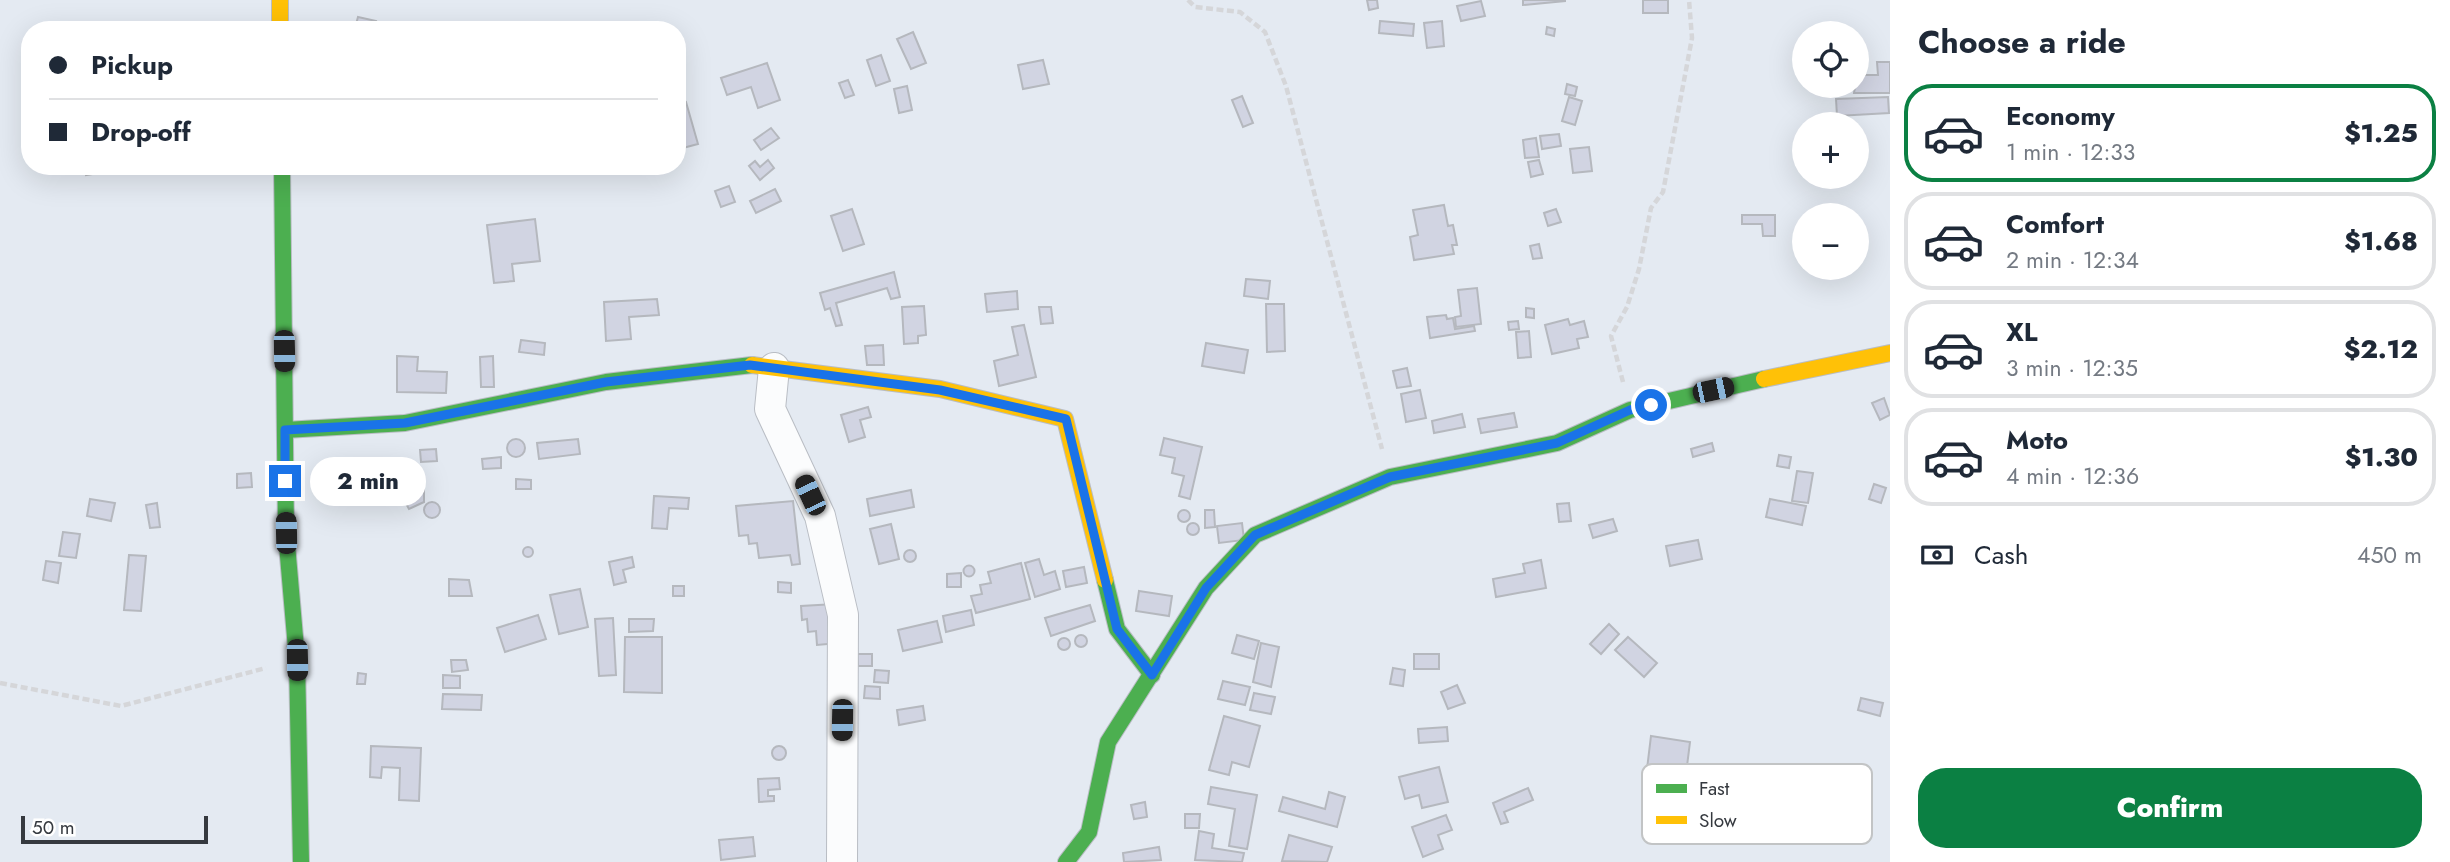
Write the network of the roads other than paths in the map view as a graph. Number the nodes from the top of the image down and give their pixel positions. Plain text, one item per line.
1 (280, 0) edge
2 (280, 21) edge
3 (282, 175) edge
4 (1890, 353) edge
5 (774, 368) junction
6 (285, 430) junction
7 (1152, 675) junction
8 (1089, 832) junction
9 (301, 862) edge
10 (842, 862) edge
11 (1066, 862) edge
12 (1096, 862) edge

1 - 2 street
3 - 6 street
4 - 7 street
5 - 6 street
5 - 7 street
5 - 10 street
6 - 9 street
7 - 8 street
8 - 11 street
8 - 12 street

